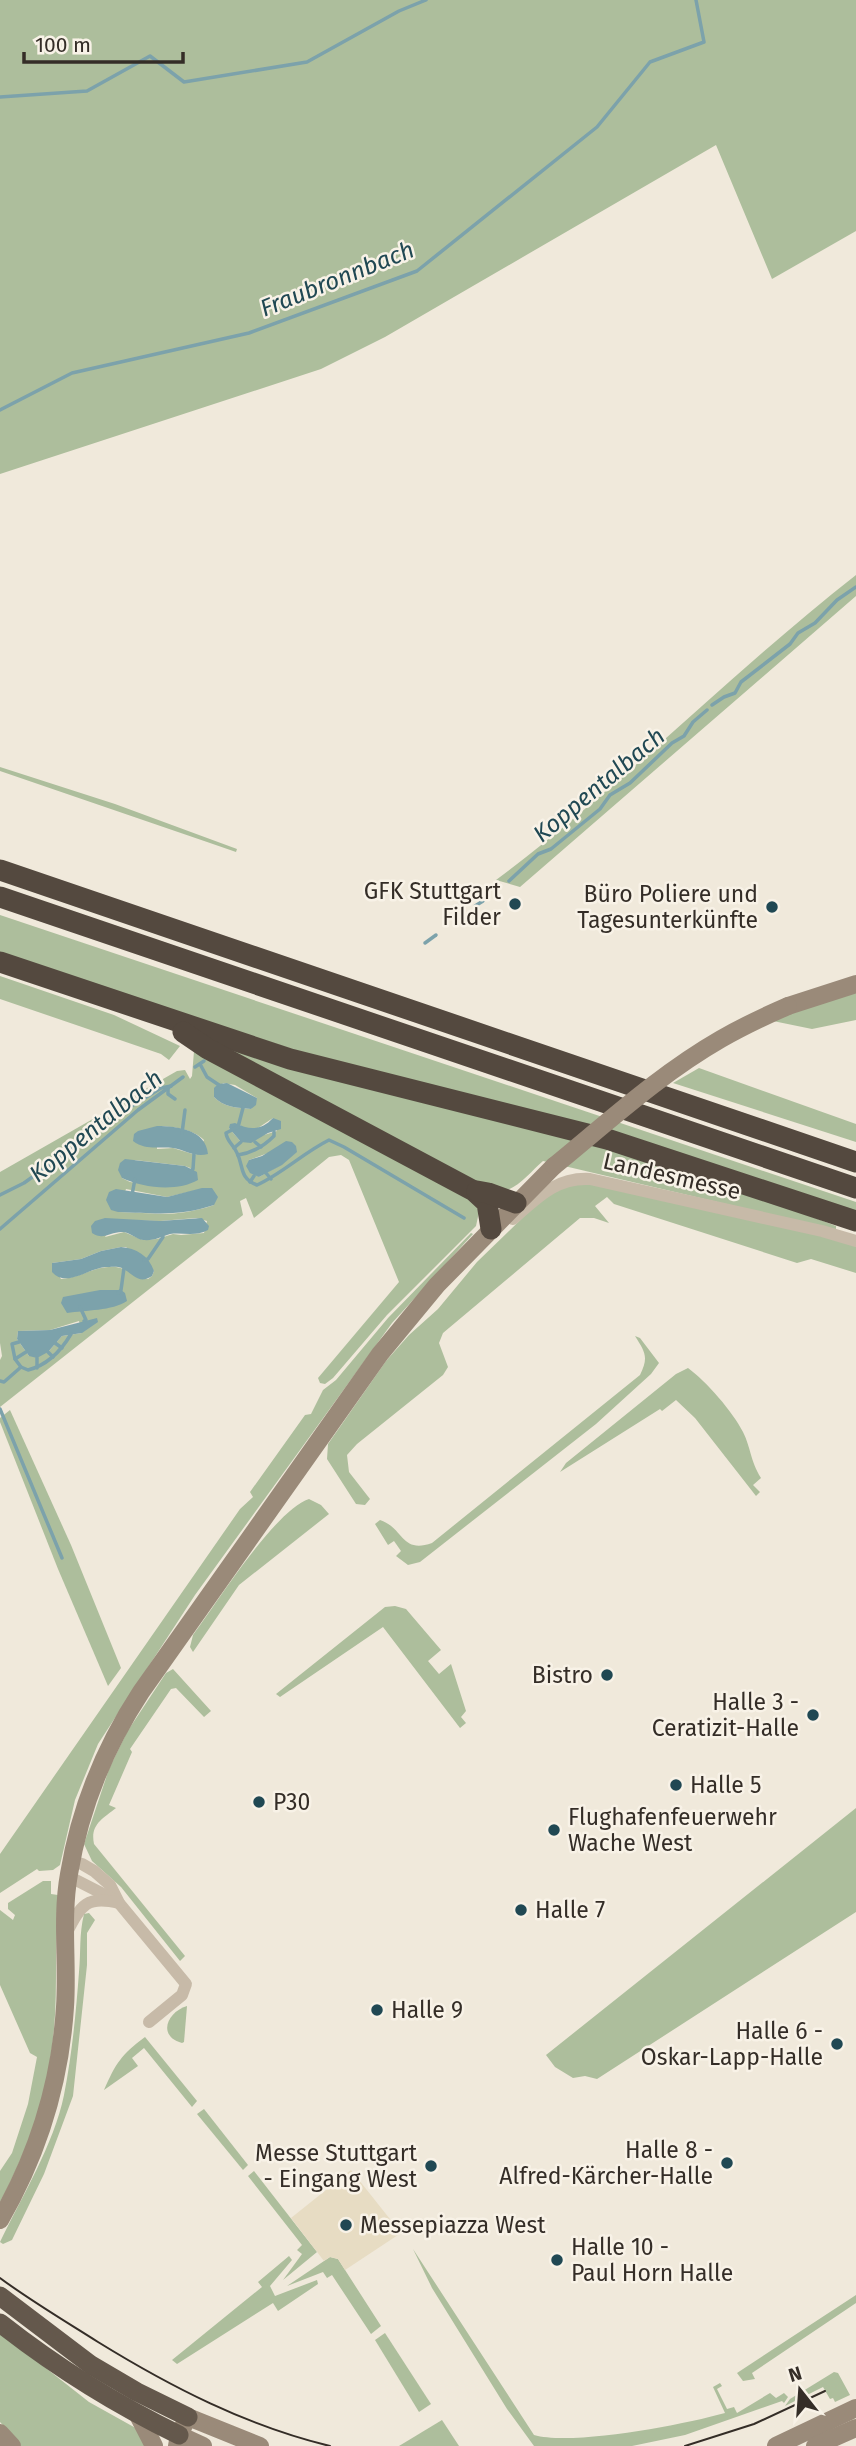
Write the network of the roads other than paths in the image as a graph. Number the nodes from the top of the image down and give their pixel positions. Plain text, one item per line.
1 (0, 870) edge
2 (0, 897) edge
3 (0, 962) edge
4 (856, 984) edge
5 (162, 1017) junction
6 (856, 1162) edge
7 (856, 1188) edge
8 (474, 1191) junction
9 (516, 1203) junction
10 (856, 1221) edge
11 (491, 1229) junction
12 (856, 1241) edge
13 (70, 1869) junction
14 (119, 1903) junction
15 (67, 1932) junction
16 (149, 2022) dead end
17 (0, 2220) edge
18 (0, 2296) edge
19 (0, 2323) edge
20 (856, 2408) edge
21 (138, 2415) junction
22 (188, 2417) junction
23 (856, 2428) edge
24 (0, 2434) edge
25 (174, 2442) edge
26 (12, 2446) edge
27 (154, 2446) edge
28 (203, 2446) edge
29 (260, 2446) edge
30 (776, 2446) edge
31 (815, 2446) edge

1 - 6 highway
2 - 7 highway
3 - 5 highway
4 - 9 main road, bridge
5 - 8 highway
5 - 10 highway
8 - 9 highway
8 - 11 highway
9 - 11 main road
11 - 12 street, Landesmesse
11 - 13 main road
13 - 14 street
13 - 15 main road
14 - 15 street
14 - 16 street
15 - 17 main road
18 - 22 highway
19 - 21 highway
20 - 30 main road
21 - 25 highway
21 - 27 main road
22 - 25 main road
22 - 29 main road
23 - 31 main road
24 - 26 main road
25 - 28 main road

